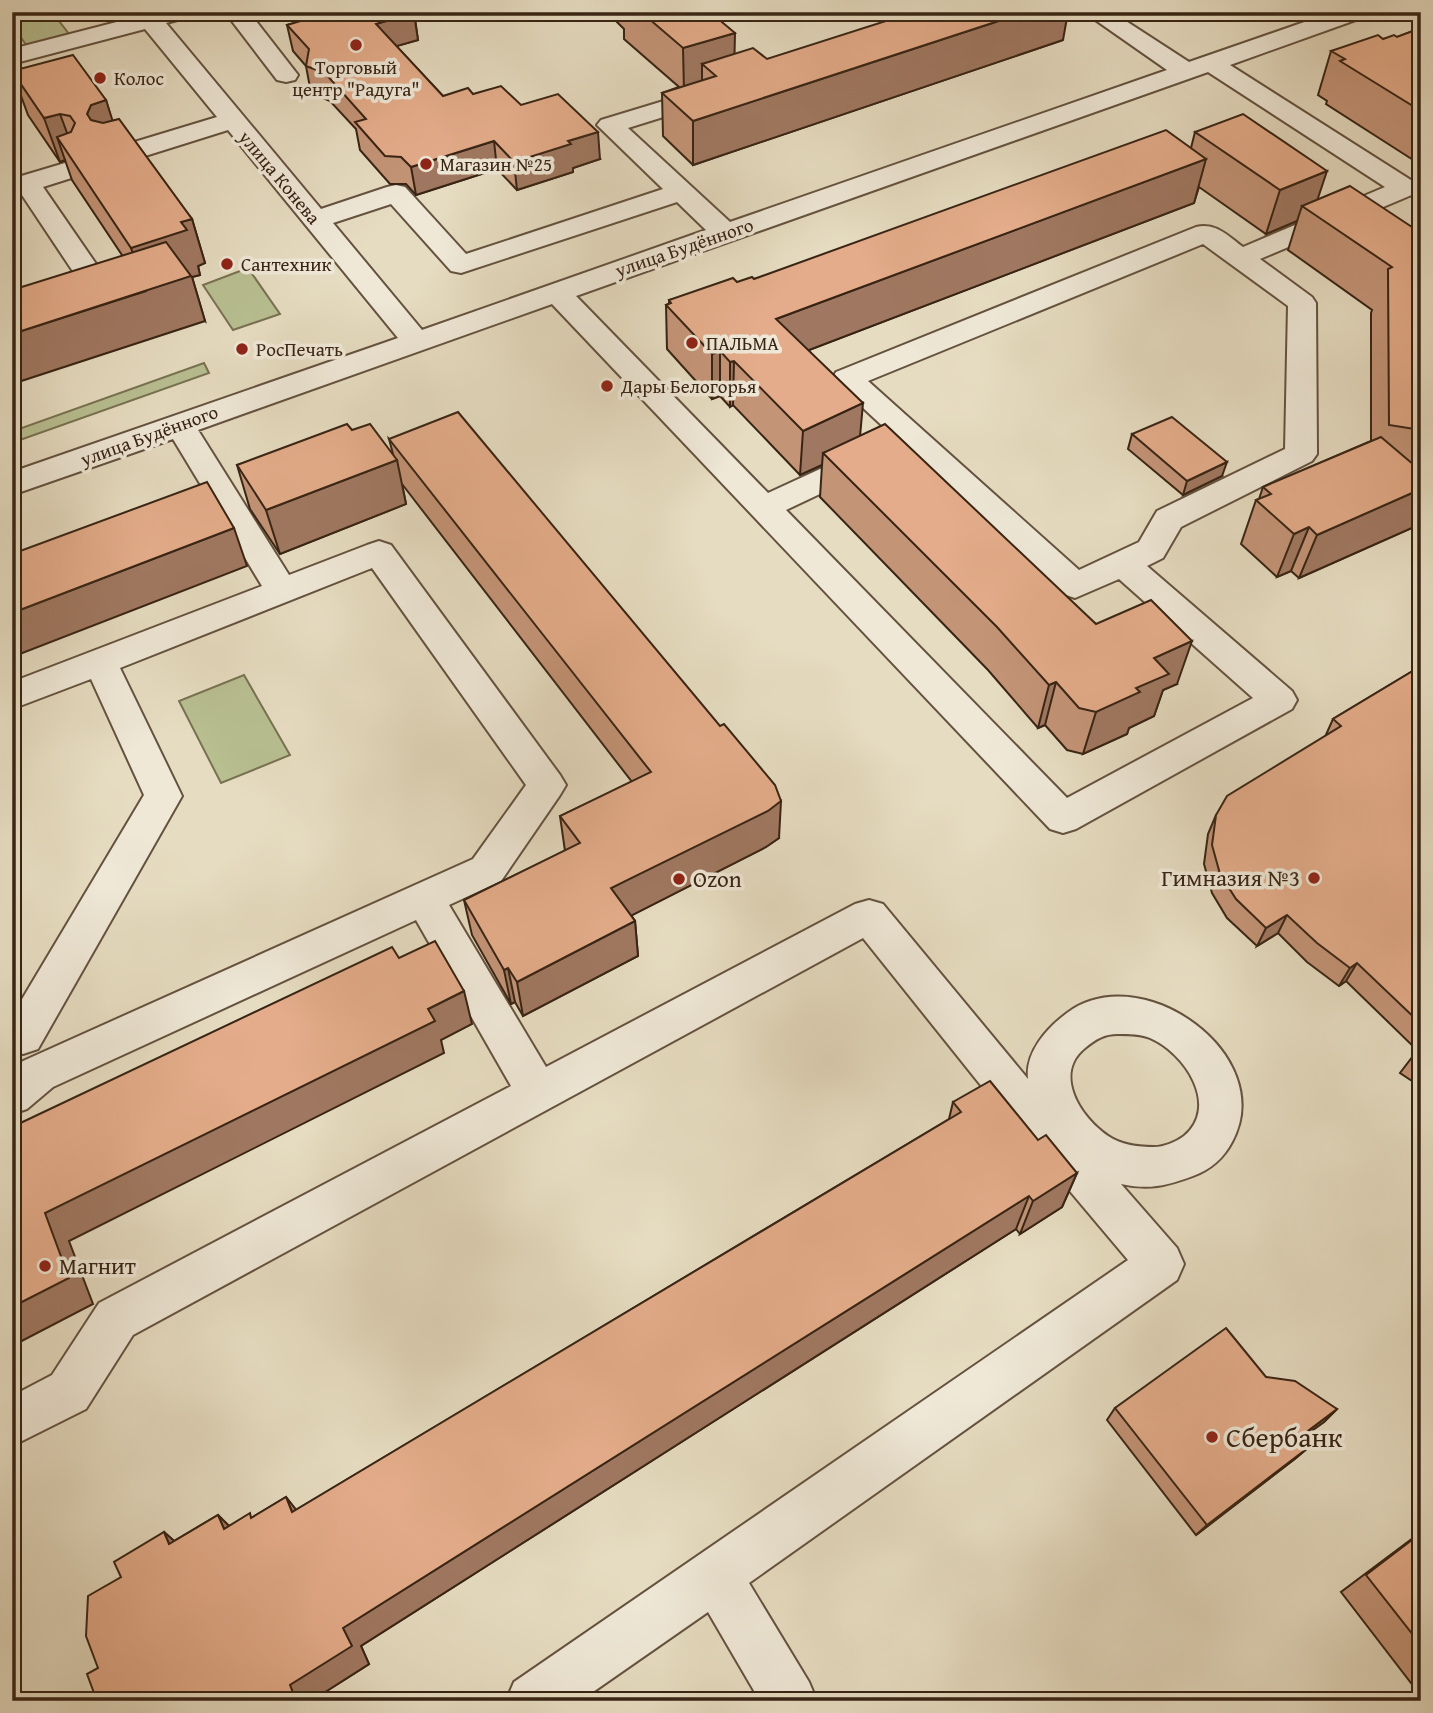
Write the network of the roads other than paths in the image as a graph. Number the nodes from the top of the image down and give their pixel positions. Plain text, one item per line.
1 (181, 12) edge
2 (237, 12) edge
3 (1096, 12) edge
4 (1356, 12) edge
5 (148, 16) edge
6 (12, 57) edge
7 (1200, 69) junction
8 (286, 75) dead end
9 (737, 86) edge
10 (233, 120) junction
11 (117, 156) edge
12 (75, 168) edge
13 (20, 172) edge
14 (681, 192) junction
15 (1413, 193) edge
16 (316, 220) junction
17 (725, 233) junction
18 (1240, 258) junction
19 (555, 292) junction
20 (12, 303) edge
21 (416, 341) junction
22 (179, 424) junction
23 (911, 439) junction
24 (12, 484) edge
25 (763, 508) junction
26 (1122, 563) junction
27 (282, 591) junction
28 (100, 662) junction
29 (12, 696) edge
30 (424, 898) junction
31 (18, 1023) edge
32 (25, 1085) edge
33 (538, 1093) junction
34 (12, 1422) edge
35 (716, 1576) junction
36 (533, 1701) edge
37 (790, 1701) edge

1 - 5 street
2 - 8 street
3 - 7 street
4 - 7 street, улица Будённого
5 - 6 street
5 - 10 street, улица Конева
7 - 15 street
7 - 17 street, улица Будённого
9 - 14 street
10 - 11 street
10 - 16 street, улица Конева
12 - 13 street
13 - 20 street
14 - 16 street
14 - 17 street
15 - 18 street
16 - 21 street, улица Конева
17 - 19 street, улица Будённого
18 - 23 street
18 - 26 street
19 - 21 street, улица Будённого
19 - 25 street
21 - 22 street, улица Будённого
22 - 24 street, улица Будённого
22 - 27 street
23 - 25 street
23 - 26 street
25 - 26 street
27 - 28 street
27 - 30 street
28 - 29 street
28 - 31 street
30 - 32 street
30 - 33 street
31 - 32 street
33 - 34 street
33 - 35 street
35 - 36 street
35 - 37 street

